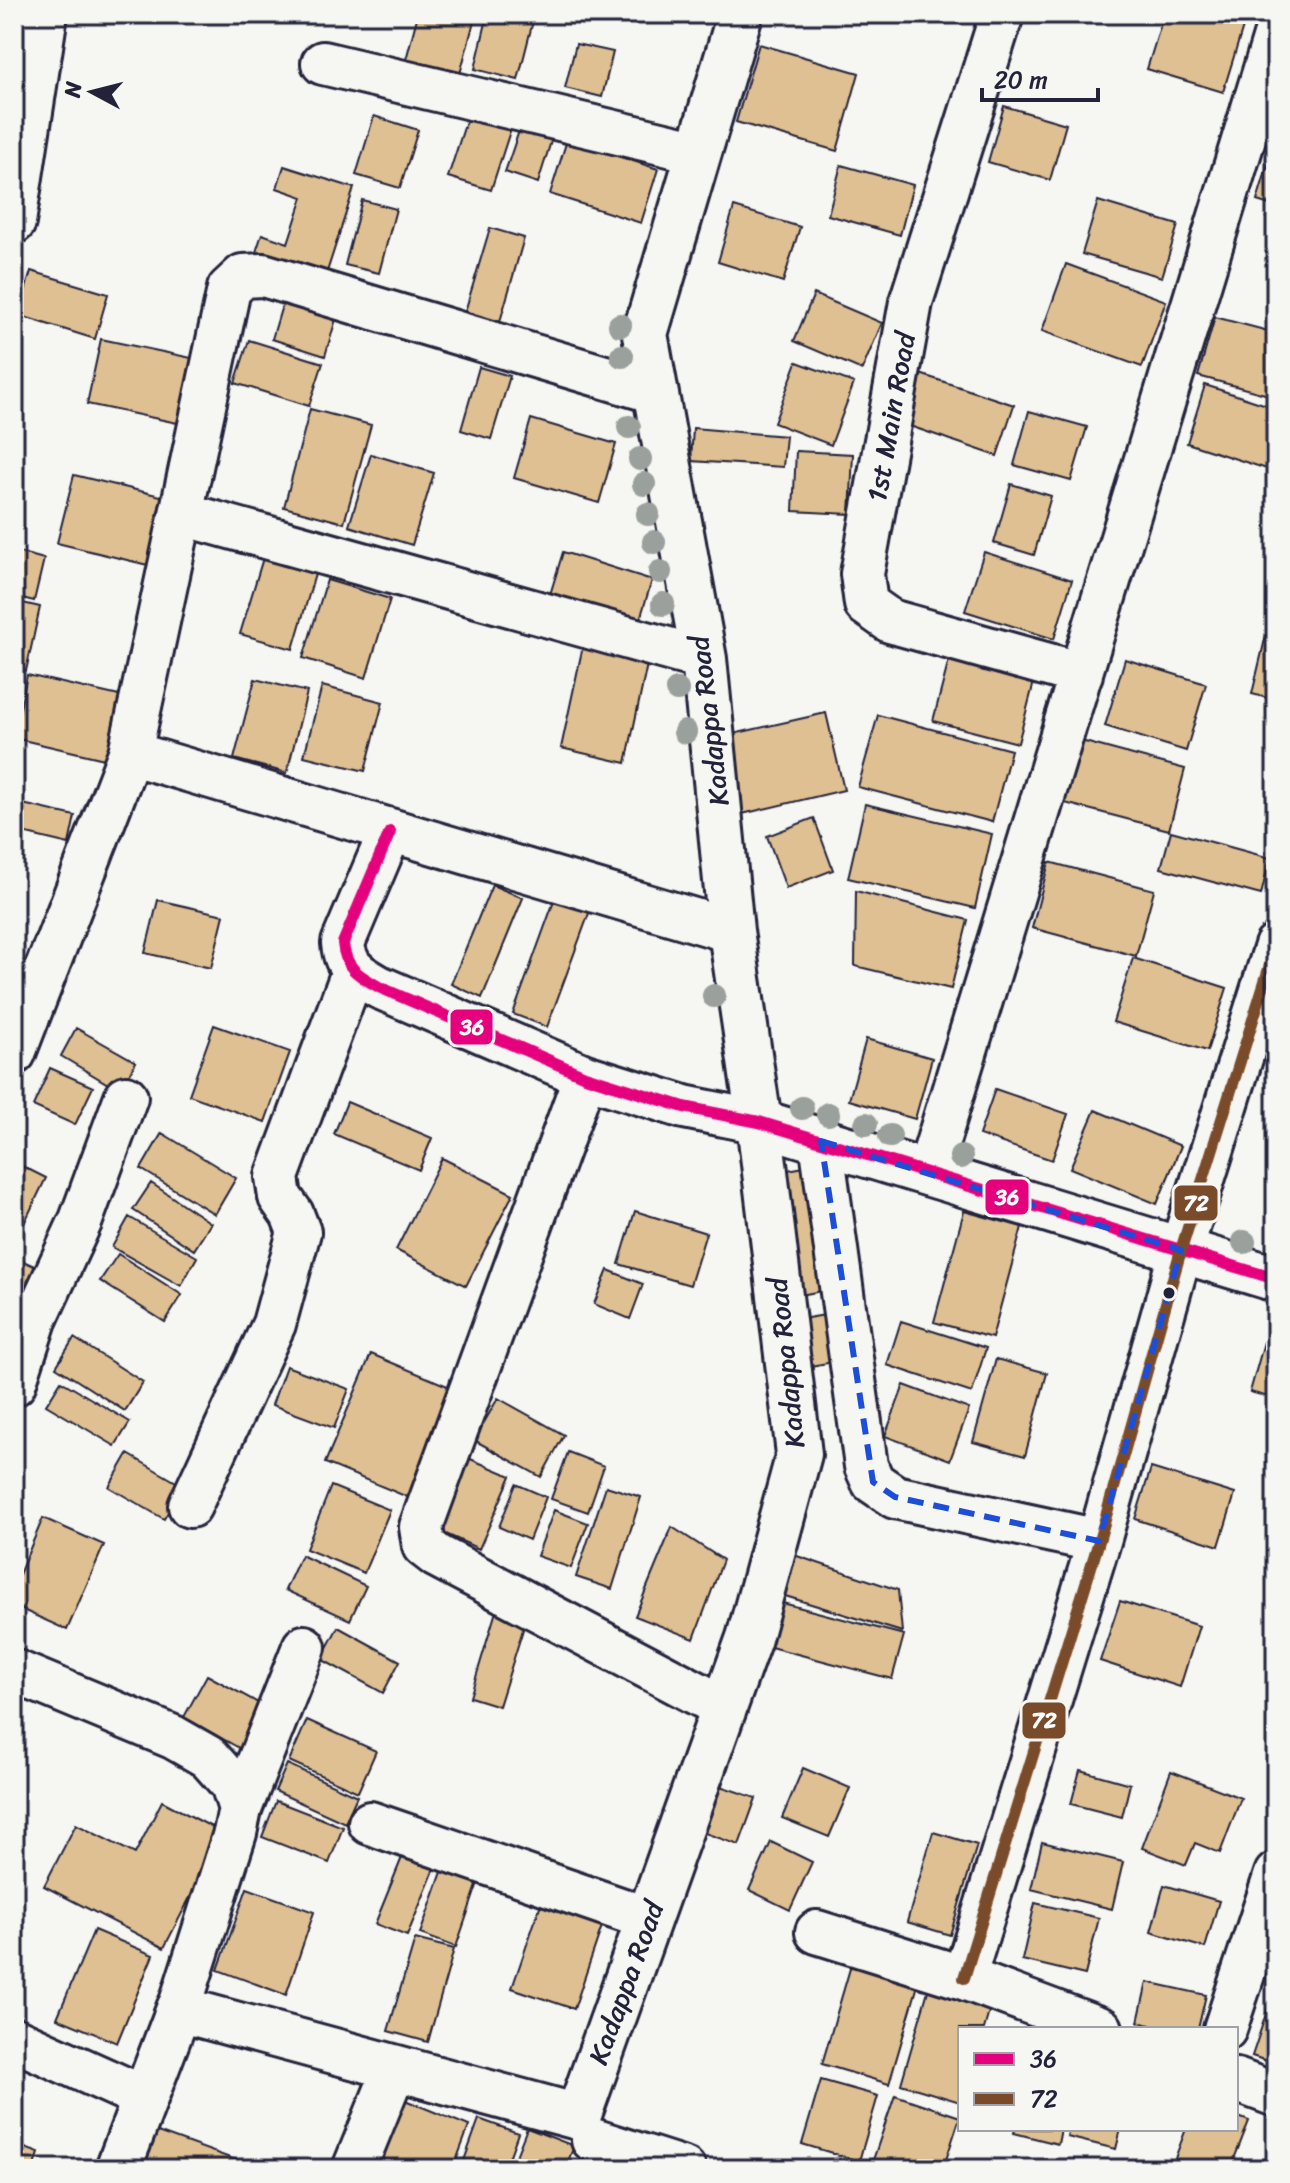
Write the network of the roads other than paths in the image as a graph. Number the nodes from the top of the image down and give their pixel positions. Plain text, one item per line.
1 (46, 14) edge
2 (740, 14) edge
3 (1002, 14) edge
4 (1276, 33) edge
5 (323, 63) dead end
6 (699, 152) junction
7 (16, 202) edge
8 (655, 392) junction
9 (183, 514) junction
10 (704, 659) junction
11 (1081, 674) junction
12 (130, 753) junction
13 (390, 832) junction
14 (731, 931) junction
15 (1276, 946) edge
16 (353, 972) junction
17 (14, 1053) edge
18 (585, 1076) junction
19 (126, 1097) dead end
20 (759, 1122) junction
21 (821, 1141) junction
22 (928, 1174) junction
23 (1181, 1250) junction
24 (1276, 1279) edge
25 (14, 1384) edge
26 (190, 1506) dead end
27 (1099, 1541) junction
28 (304, 1647) dead end
29 (14, 1671) edge
30 (725, 1708) junction
31 (240, 1809) junction
32 (370, 1823) dead end
33 (1276, 1874) edge
34 (649, 1919) junction
35 (817, 1932) dead end
36 (964, 1978) junction
37 (179, 2009) junction
38 (1096, 2027) edge
39 (1226, 2027) edge
40 (14, 2039) edge
41 (395, 2068) junction
42 (1238, 2081) edge
43 (1276, 2095) edge
44 (145, 2098) junction
45 (584, 2142) edge
46 (118, 2169) edge
47 (354, 2169) edge
48 (684, 2169) edge

1 - 7 street
2 - 6 main road, Kadappa Road
3 - 11 street, 1st Main Road
4 - 11 street
5 - 6 street
6 - 8 main road, Kadappa Road
8 - 9 street
8 - 10 main road, Kadappa Road
9 - 10 street
9 - 12 street
10 - 14 main road, Kadappa Road
11 - 22 street
12 - 13 street
12 - 17 street
13 - 14 street
13 - 16 street
14 - 20 main road, Kadappa Road
15 - 23 street
16 - 18 street
16 - 26 street
18 - 20 street
18 - 30 street
19 - 25 street
20 - 21 main road
20 - 30 main road, Kadappa Road
21 - 22 main road
21 - 27 street
22 - 23 main road
23 - 24 main road
23 - 27 street
27 - 36 street
28 - 31 street
29 - 31 street
30 - 34 main road, Kadappa Road
31 - 37 street
32 - 34 street
33 - 39 street
34 - 45 main road, Kadappa Road
35 - 36 street
36 - 38 street
37 - 41 main road
37 - 44 main road
40 - 44 street
41 - 45 main road
41 - 47 street
42 - 43 street
44 - 46 main road
45 - 48 street

